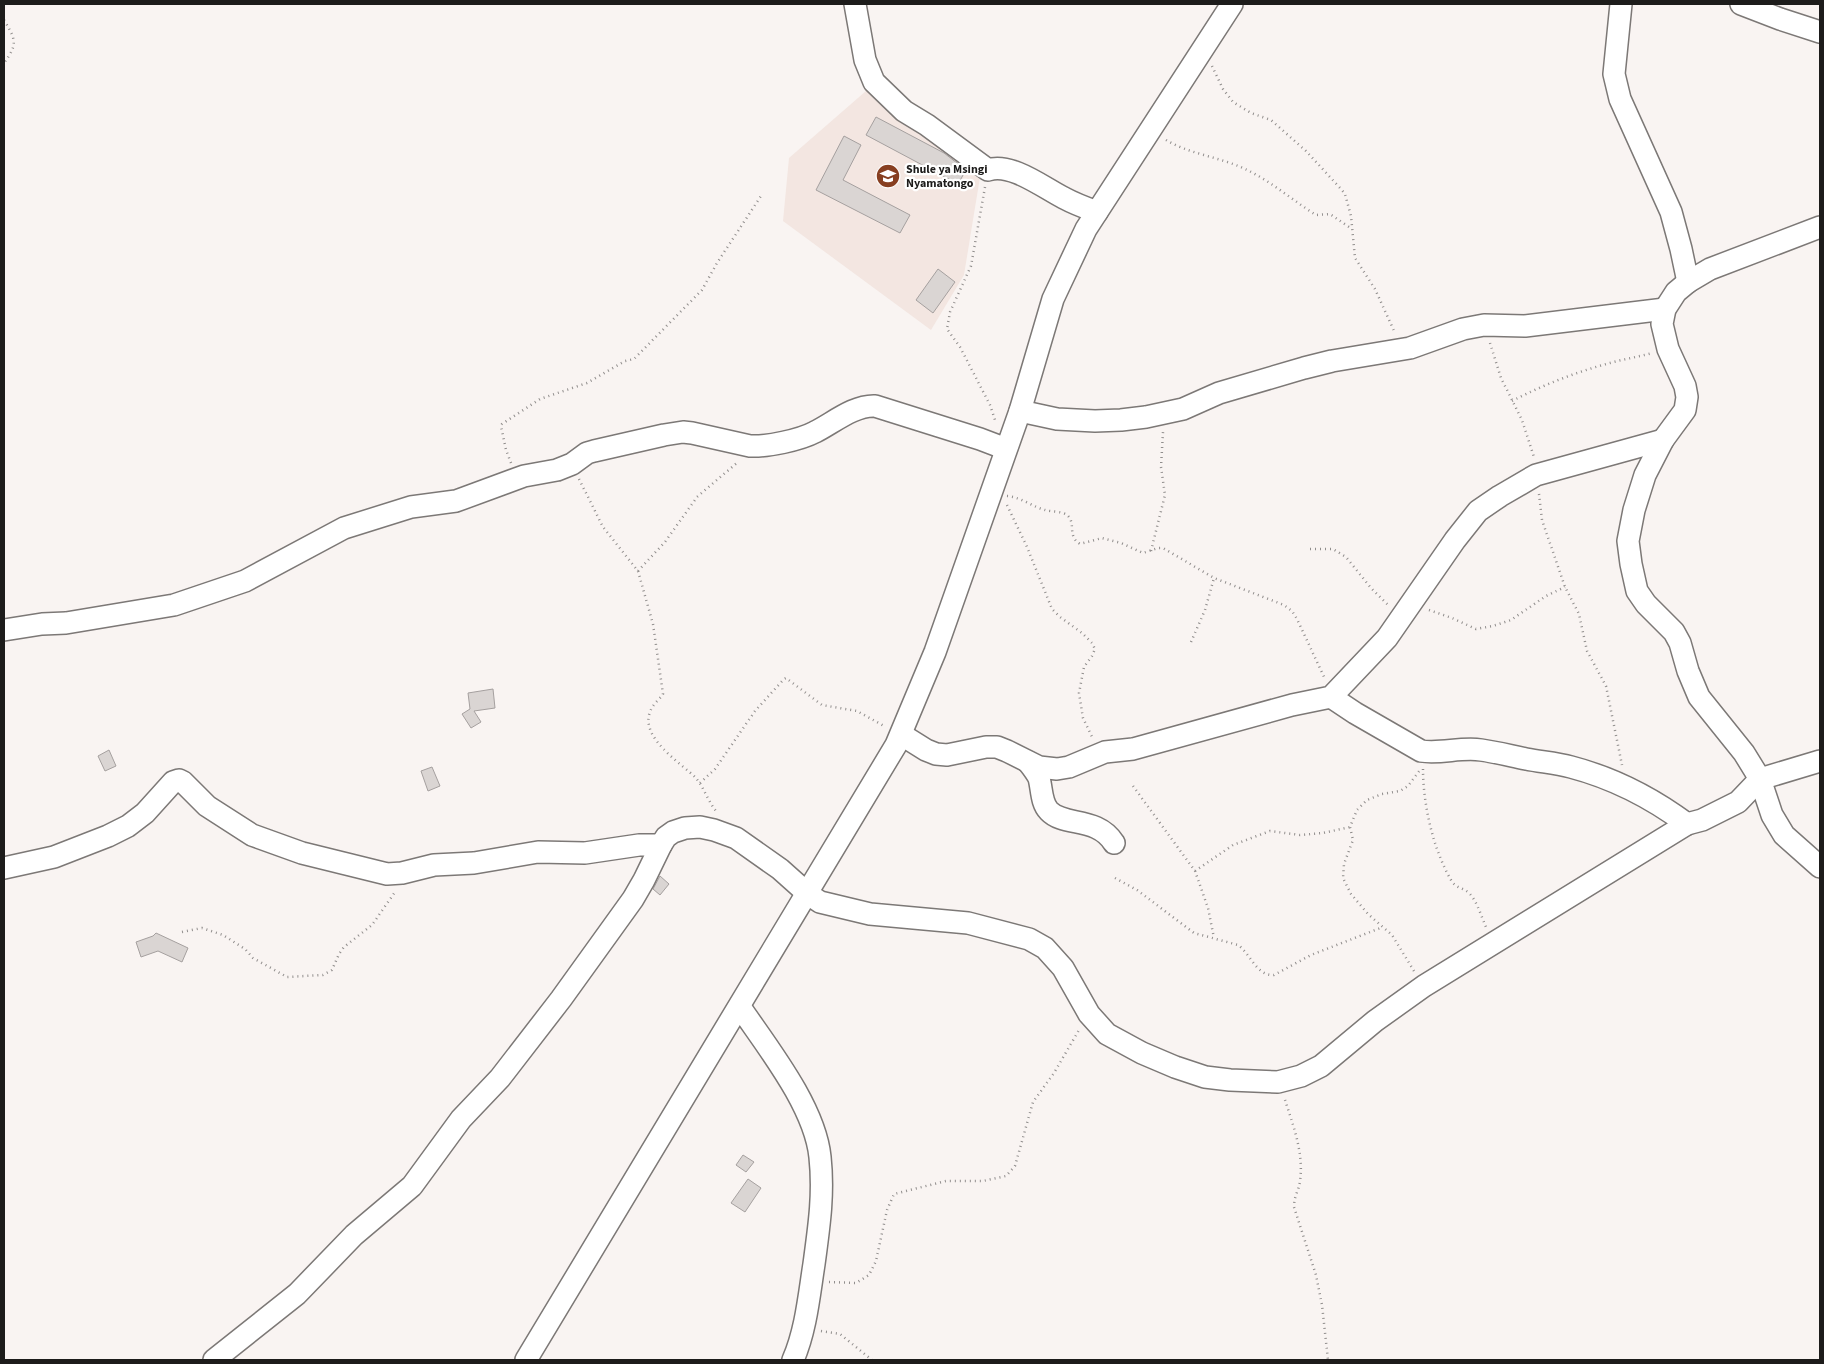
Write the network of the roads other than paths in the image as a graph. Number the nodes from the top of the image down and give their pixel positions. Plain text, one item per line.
1 (855, 4) edge
2 (1227, 4) edge
3 (1621, 4) edge
4 (1741, 4) edge
5 (1820, 32) edge
6 (1097, 212) junction
7 (1820, 227) edge
8 (1688, 282) junction
9 (1665, 309) junction
10 (1020, 411) junction
11 (1663, 440) junction
12 (1004, 446) junction
13 (4, 630) edge
14 (1331, 697) junction
15 (902, 734) junction
16 (1820, 761) edge
17 (1028, 762) junction
18 (1760, 779) junction
19 (1687, 824) junction
20 (1114, 843) dead end
21 (660, 844) junction
22 (1820, 867) edge
23 (4, 868) edge
24 (808, 894) junction
25 (740, 1007) junction
26 (214, 1360) edge
27 (526, 1360) edge
28 (793, 1360) edge

1 - 6 street
2 - 6 street
3 - 8 street
4 - 5 street
6 - 10 street
7 - 8 street
8 - 9 street
9 - 10 street
9 - 11 street
10 - 12 street
11 - 14 street
11 - 18 street
12 - 13 street
12 - 15 street
14 - 17 street
14 - 19 street
15 - 17 street
15 - 24 street
16 - 18 street
17 - 20 street
18 - 19 street
18 - 22 street
19 - 24 street
21 - 23 street
21 - 24 street
21 - 26 street
24 - 25 street
25 - 27 street
25 - 28 street

